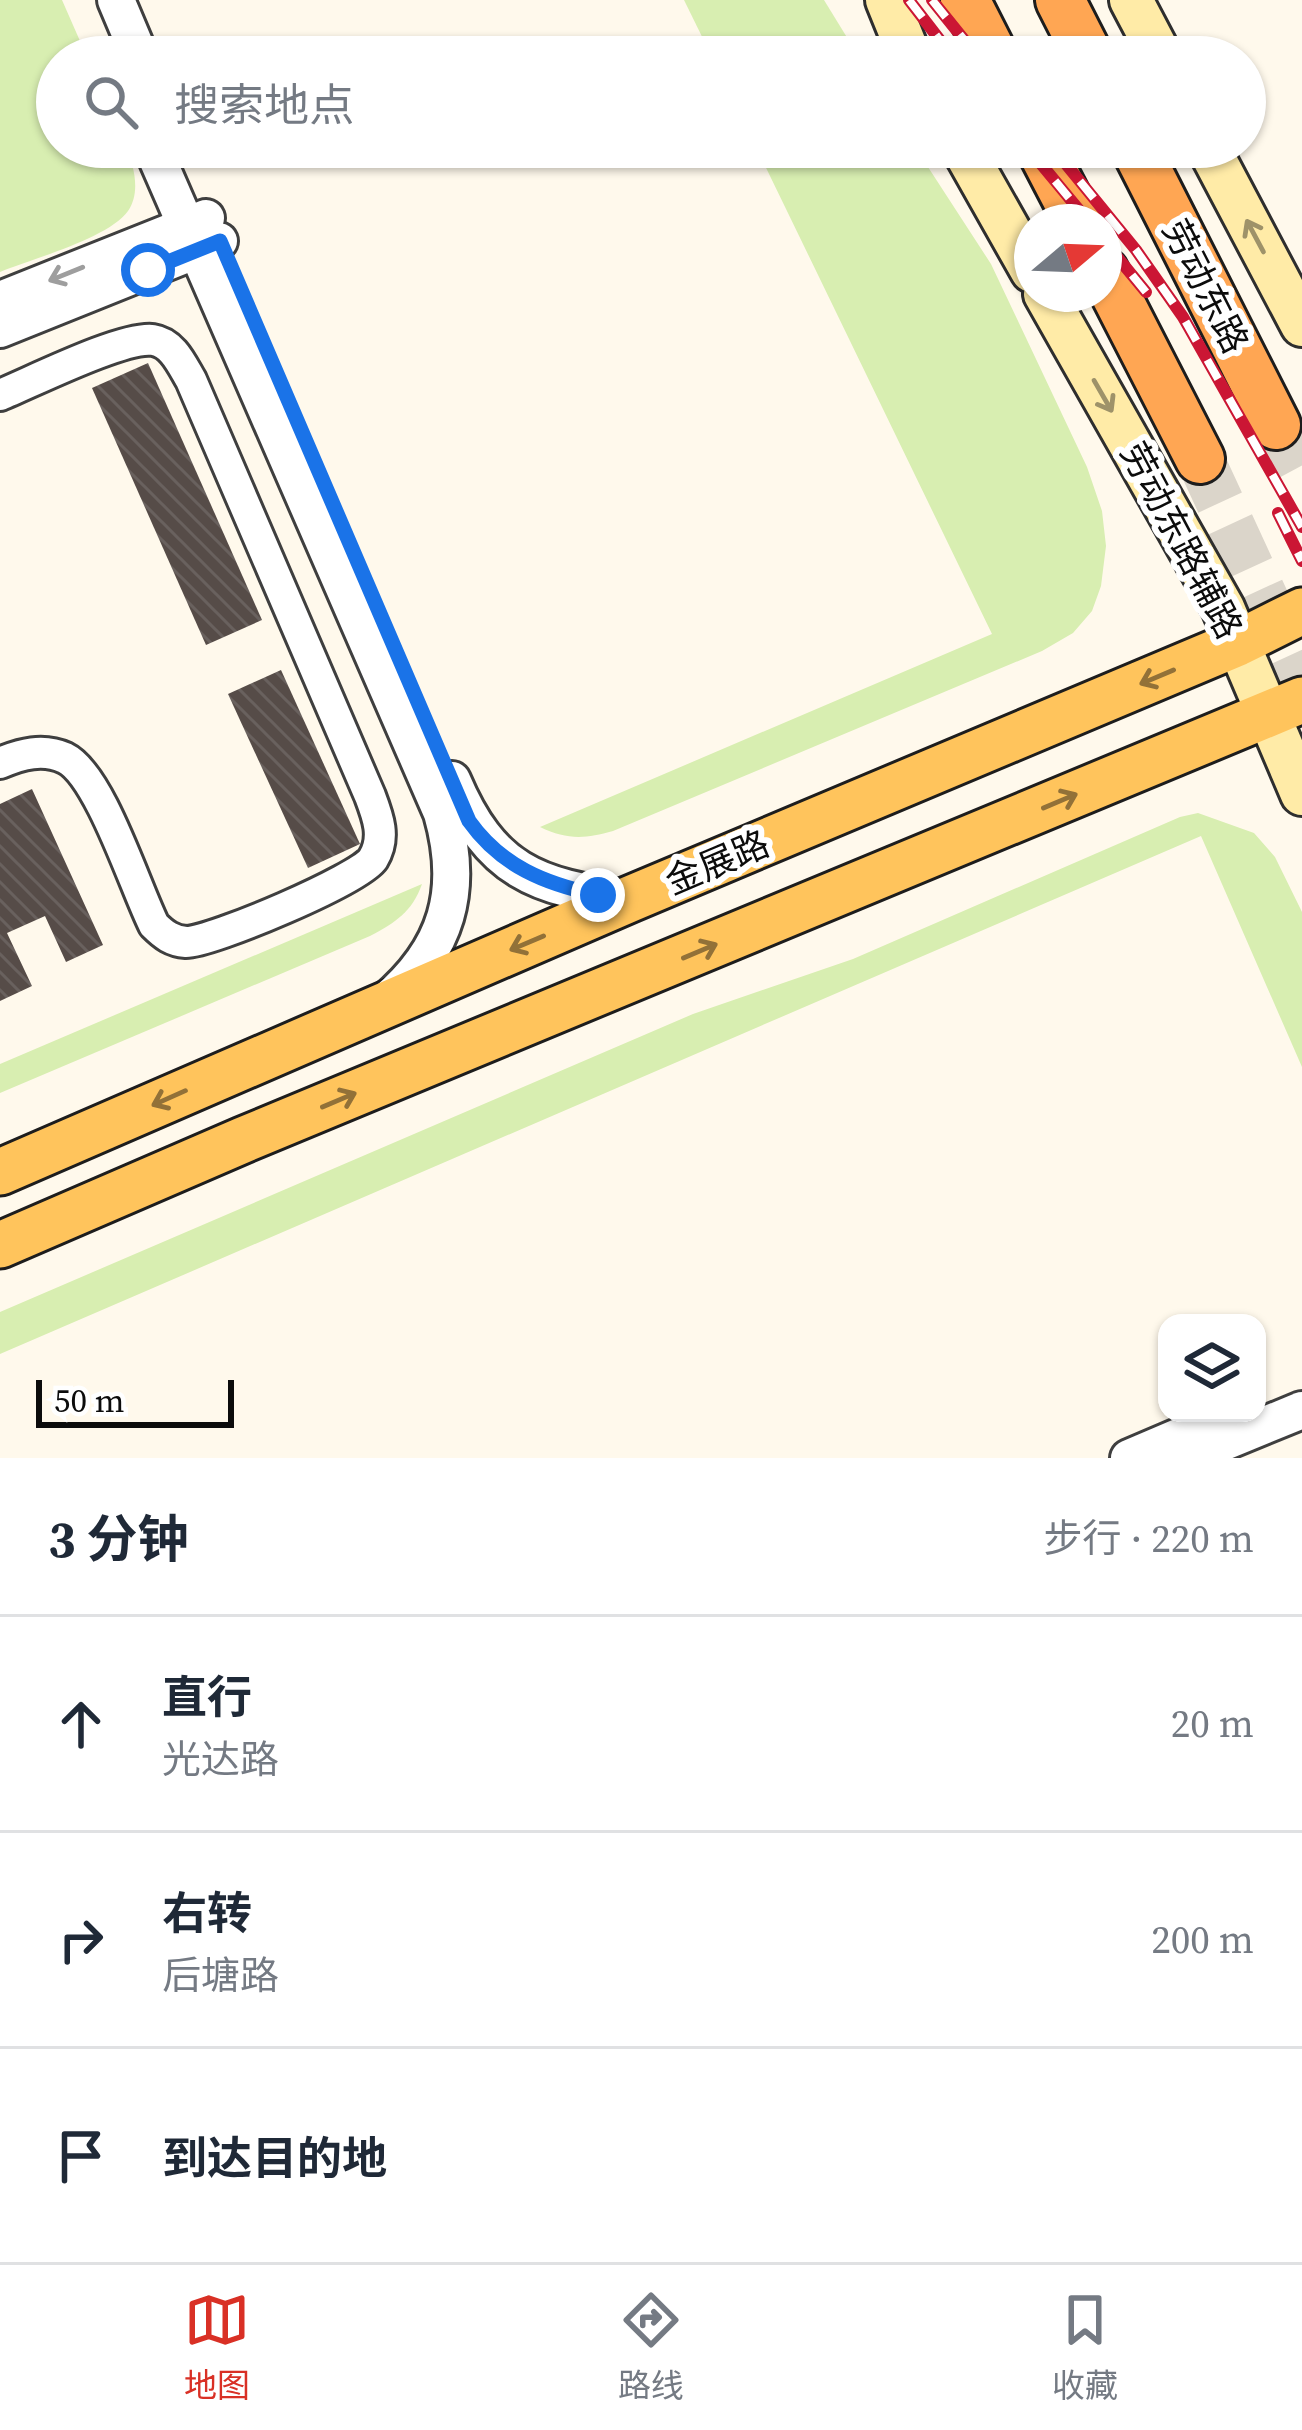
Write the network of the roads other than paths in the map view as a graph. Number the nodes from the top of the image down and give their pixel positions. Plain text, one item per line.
1 (88, 0) edge
2 (116, 0) edge
3 (887, 0) edge
4 (965, 0) edge
5 (1060, 0) edge
6 (1131, 0) edge
7 (104, 36) edge
8 (131, 36) edge
9 (902, 36) edge
10 (983, 36) edge
11 (1078, 36) edge
12 (1150, 36) edge
13 (164, 168) edge
14 (185, 168) edge
15 (974, 168) edge
16 (1051, 168) edge
17 (1146, 168) edge
18 (1219, 168) edge
19 (1069, 204) edge
20 (203, 233) junction
21 (1014, 239) edge
22 (0, 300) edge
23 (1122, 307) edge
24 (1055, 312) edge
25 (1302, 325) edge
26 (0, 329) edge
27 (0, 395) edge
28 (1276, 425) tunnel mouth
29 (1200, 460) tunnel mouth
30 (1302, 611) edge
31 (1238, 643) junction
32 (1285, 707) edge
33 (0, 763) edge
34 (1302, 794) edge
35 (630, 899) junction
36 (381, 1005) junction
37 (0, 1172) edge
38 (0, 1245) edge
39 (1302, 1386) edge
40 (1266, 1401) edge
41 (1302, 1410) edge
42 (1215, 1422) edge
43 (1130, 1458) edge
44 (1186, 1458) edge

1 - 7 street
2 - 8 street
3 - 9 main road
4 - 10 highway
5 - 11 highway
6 - 12 main road
13 - 20 street
14 - 20 street
15 - 21 main road
16 - 19 highway
17 - 28 highway, 劳动东路
25 -> 18 main road
20 -> 22 street
20 - 26 street
20 - 35 street
20 - 36 street
23 - 29 highway
24 -> 31 main road, 劳动东路辅路
27 - 33 street
30 - 31 main road, 金展路
31 - 32 main road, 劳动东路辅路
31 -> 35 main road, 金展路
32 - 34 main road, 劳动东路辅路
38 -> 32 main road, 金展路
35 -> 36 main road, 金展路
36 -> 37 main road, 金展路
39 - 40 street
41 - 44 street
42 - 43 street

